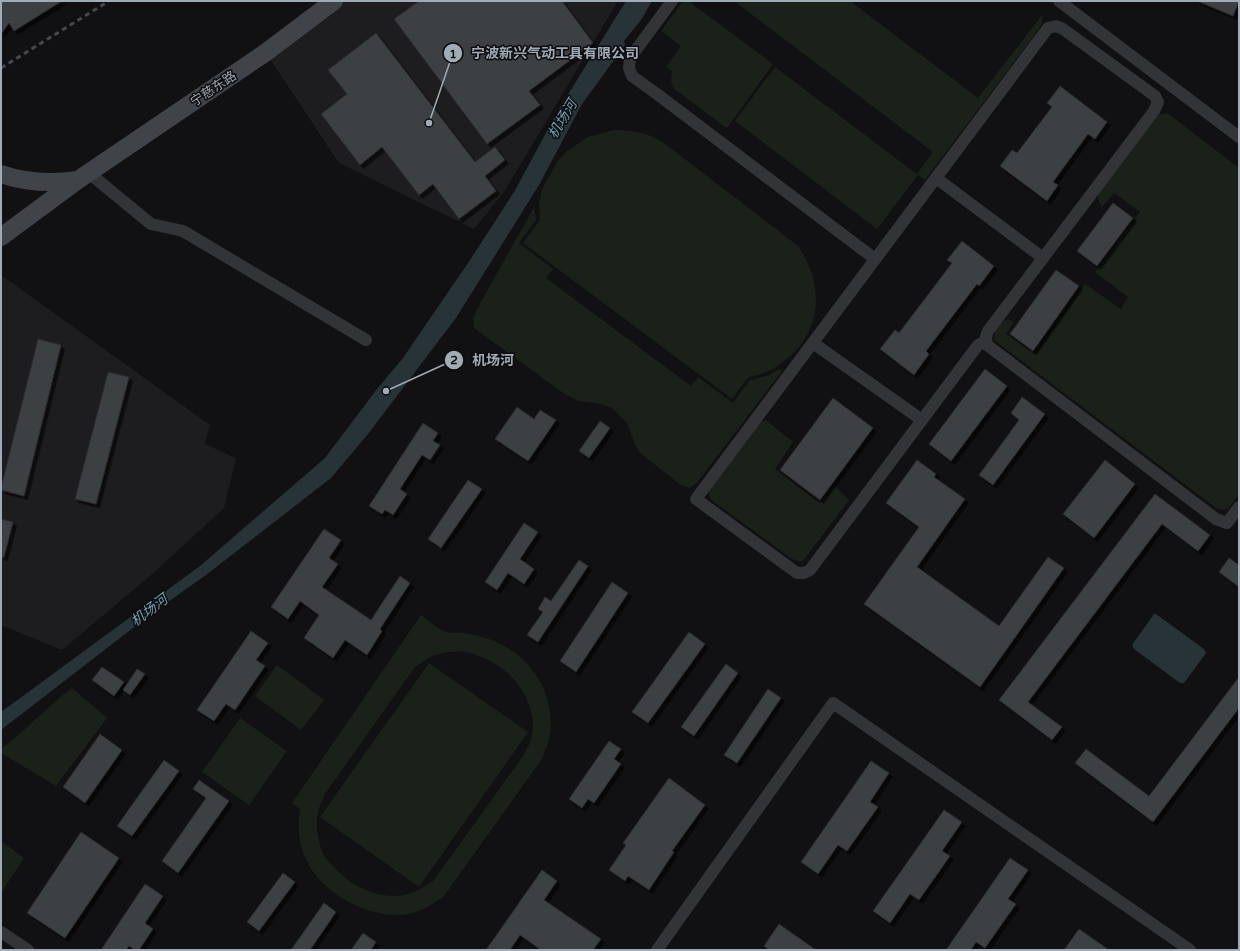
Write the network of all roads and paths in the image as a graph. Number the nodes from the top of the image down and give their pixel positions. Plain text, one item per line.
1 (334, 1) edge
2 (672, 1) edge
3 (1058, 1) edge
4 (1239, 137) edge
5 (1, 174) edge
6 (83, 176) junction
7 (936, 178) junction
8 (1, 237) edge
9 (1043, 258) junction
10 (875, 259) junction
11 (366, 340) dead end
12 (813, 342) junction
13 (987, 345) junction
14 (922, 420) junction
15 (1239, 507) edge
16 (1, 932) edge
17 (28, 950) edge
18 (657, 950) edge
19 (1190, 950) edge

1 - 6 main road, 宁慈东路
2 - 10 street
3 - 4 street
5 - 6 main road
6 - 8 main road, 宁慈东路
6 - 11 street
7 - 9 street
7 - 9 street
7 - 10 street
9 - 13 street
10 - 12 street
12 - 14 street
12 - 14 street
13 - 14 street
13 - 15 street
16 - 17 street
18 - 19 street

